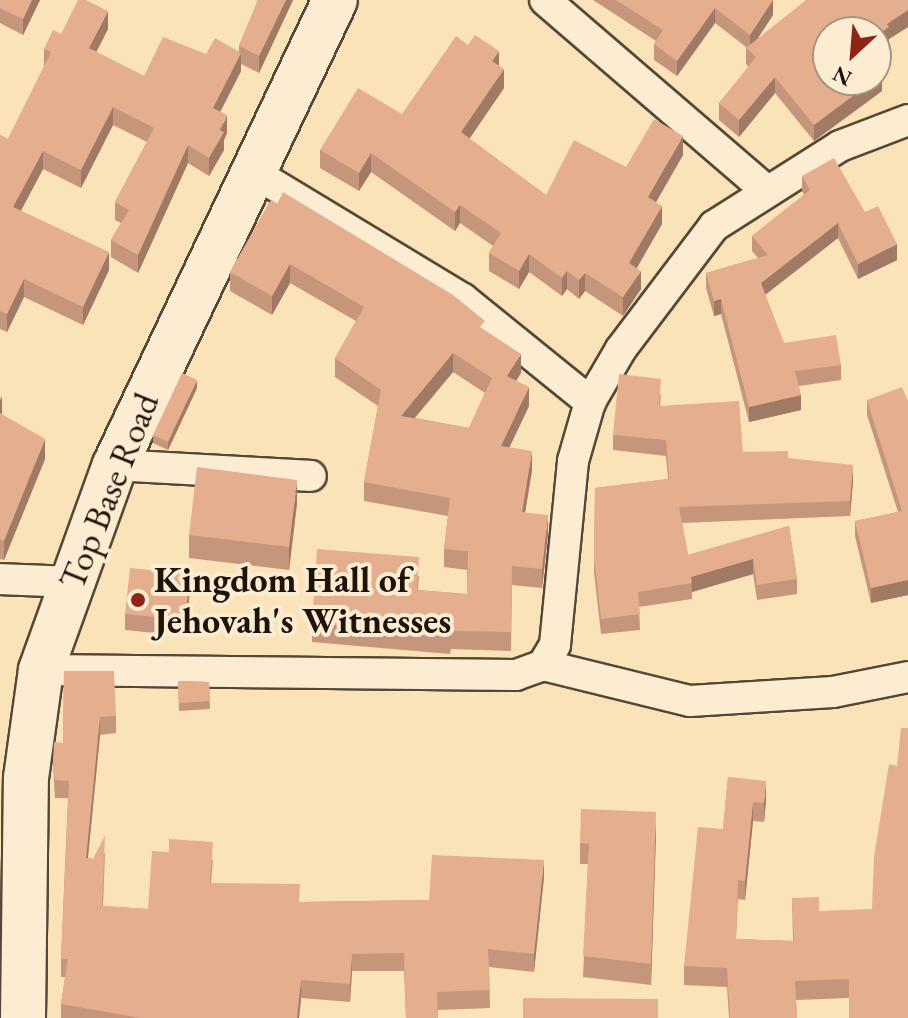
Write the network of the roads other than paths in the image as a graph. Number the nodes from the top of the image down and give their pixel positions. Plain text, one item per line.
1 (335, 0) edge
2 (545, 0) edge
3 (908, 120) edge
4 (253, 172) junction
5 (766, 190) junction
6 (590, 402) junction
7 (115, 465) junction
8 (311, 476) dead end
9 (0, 579) edge
10 (71, 582) junction
11 (543, 665) junction
12 (41, 670) junction
13 (908, 677) edge
14 (13, 778) edge
15 (15, 1005) edge

1 - 4 street, Top Base Road
2 - 5 street
3 - 5 street
4 - 6 street
4 - 7 street, Top Base Road
5 - 6 street
6 - 11 street
7 - 8 street
7 - 10 street, Top Base Road
9 - 10 street
10 - 12 street, Top Base Road
11 - 12 street
11 - 13 street
12 - 14 street, Top Base Road
14 - 15 street, Top Base Road

